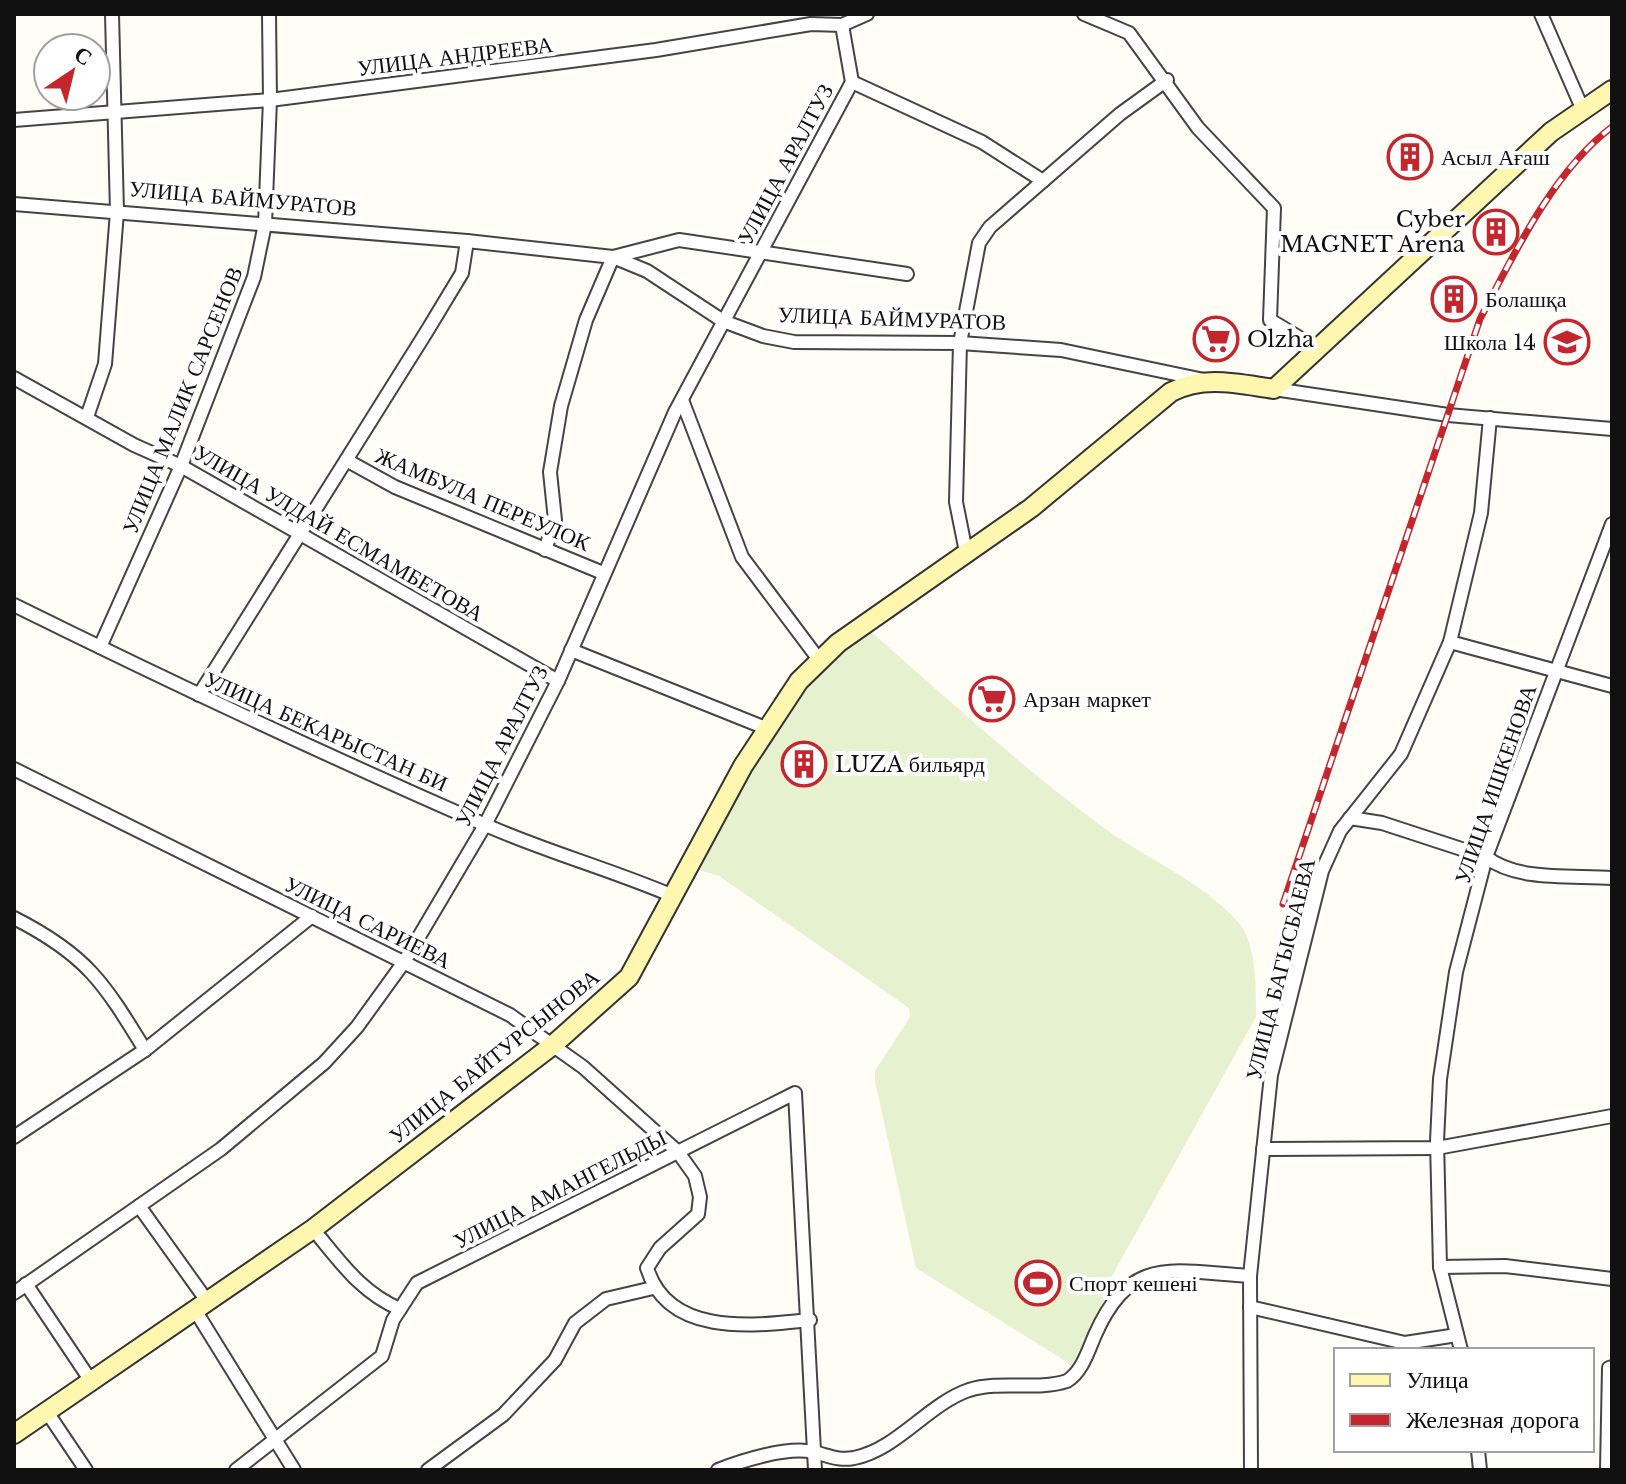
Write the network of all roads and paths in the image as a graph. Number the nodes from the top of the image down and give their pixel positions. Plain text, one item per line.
1 (112, 14) edge
2 (269, 14) edge
3 (867, 14) edge
4 (1084, 14) edge
5 (1541, 14) edge
6 (842, 25) junction
7 (1167, 80) junction
8 (852, 82) junction
9 (1612, 90) edge
10 (270, 100) junction
11 (1582, 108) junction
12 (115, 111) junction
13 (14, 120) edge
14 (1043, 181) junction
15 (14, 204) edge
16 (117, 212) junction
17 (265, 224) junction
18 (467, 241) junction
19 (760, 252) junction
20 (613, 257) junction
21 (907, 274) dead end
22 (723, 321) junction
23 (960, 343) junction
24 (1318, 349) junction
25 (14, 378) edge
26 (1207, 380) junction
27 (1274, 389) junction
28 (682, 400) junction
29 (87, 417) junction
30 (1490, 418) junction
31 (1612, 429) edge
32 (348, 461) junction
33 (181, 466) junction
34 (1612, 524) edge
35 (302, 536) junction
36 (1609, 542) edge
37 (545, 550) junction
38 (966, 552) junction
39 (603, 573) junction
40 (14, 605) edge
41 (1450, 642) junction
42 (100, 647) junction
43 (571, 650) junction
44 (820, 661) junction
45 (1555, 673) junction
46 (558, 681) junction
47 (1612, 686) edge
48 (199, 695) junction
49 (768, 729) junction
50 (14, 769) edge
51 (1350, 818) junction
52 (485, 825) junction
53 (1486, 857) junction
54 (1612, 878) edge
55 (673, 896) junction
56 (312, 916) junction
57 (14, 918) edge
58 (404, 962) junction
59 (553, 1045) junction
60 (145, 1050) junction
61 (1612, 1116) edge
62 (14, 1137) edge
63 (1437, 1148) junction
64 (1263, 1149) junction
65 (678, 1152) junction
66 (139, 1206) junction
67 (313, 1229) junction
68 (1440, 1267) junction
69 (1250, 1276) junction
70 (1612, 1279) edge
71 (26, 1284) junction
72 (653, 1288) junction
73 (14, 1293) edge
74 (201, 1306) junction
75 (1250, 1307) junction
76 (400, 1309) junction
77 (810, 1320) junction
78 (1457, 1335) junction
79 (1460, 1348) edge
80 (1612, 1367) edge
81 (91, 1381) junction
82 (47, 1412) junction
83 (14, 1434) edge
84 (274, 1439) junction
85 (812, 1451) junction
86 (86, 1470) edge
87 (236, 1470) edge
88 (294, 1470) edge
89 (428, 1470) edge
90 (718, 1470) edge
91 (815, 1470) edge
92 (1251, 1470) edge
93 (1607, 1470) edge

1 - 12 street
2 - 10 street, УЛИЦА МАЛИК САРСЕНОВ
3 - 6 street
4 - 7 street
5 - 11 street
6 - 8 street
6 - 10 street, УЛИЦА АНДРЕЕВА
7 - 14 street
7 - 24 street
8 - 14 street
8 - 19 street, УЛИЦА АРАЛТУЗ
9 - 11 street
10 - 12 street, УЛИЦА АНДРЕЕВА
10 - 17 street, УЛИЦА МАЛИК САРСЕНОВ
11 - 24 street
12 - 13 street, УЛИЦА АНДРЕЕВА
12 - 16 street
14 - 23 street
15 - 16 street, УЛИЦА БАЙМУРАТОВ
16 - 17 street, УЛИЦА БАЙМУРАТОВ
16 - 29 street
17 - 18 street, УЛИЦА БАЙМУРАТОВ
17 - 33 street, УЛИЦА МАЛИК САРСЕНОВ
18 - 20 street, УЛИЦА БАЙМУРАТОВ
18 - 32 street
19 - 20 street
19 - 21 street
19 - 22 street, УЛИЦА АРАЛТУЗ
20 - 22 street, УЛИЦА БАЙМУРАТОВ
20 - 37 street
22 - 23 street, УЛИЦА БАЙМУРАТОВ
22 - 28 street, УЛИЦА АРАЛТУЗ
23 - 26 street, УЛИЦА БАЙМУРАТОВ
23 - 38 street
24 - 27 street
25 - 29 street, УЛИЦА УЛДАЙ ЕСМАМБЕТОВА
26 - 27 street, УЛИЦА БАЙМУРАТОВ
26 - 38 street, УЛИЦА БАЙТУРСЫНОВА
27 - 30 street, УЛИЦА БАЙМУРАТОВ
28 - 39 street, УЛИЦА АРАЛТУЗ
28 - 44 street
29 - 33 street, УЛИЦА УЛДАЙ ЕСМАМБЕТОВА
30 - 31 street, УЛИЦА БАЙМУРАТОВ
30 - 41 street, УЛИЦА БАГЫСБАЕВА
32 - 35 street
32 - 37 street, ЖАМБУЛА ПЕРЕУЛОК
33 - 35 street, УЛИЦА УЛДАЙ ЕСМАМБЕТОВА
33 - 42 street, УЛИЦА МАЛИК САРСЕНОВ
34 - 36 street, УЛИЦА ИШКЕНОВА
35 - 46 street, УЛИЦА УЛДАЙ ЕСМАМБЕТОВА
35 - 48 street
36 - 45 street, УЛИЦА ИШКЕНОВА
37 - 39 street, ЖАМБУЛА ПЕРЕУЛОК
38 - 44 street, УЛИЦА БАЙТУРСЫНОВА
39 - 43 street, УЛИЦА АРАЛТУЗ
40 - 42 street, УЛИЦА БЕКАРЫСТАН БИ
41 - 45 street
41 - 51 street, УЛИЦА БАГЫСБАЕВА
42 - 48 street, УЛИЦА БЕКАРЫСТАН БИ
43 - 46 street, УЛИЦА АРАЛТУЗ
43 - 49 street
44 - 49 street, УЛИЦА БАЙТУРСЫНОВА
45 - 47 street
45 - 53 street, УЛИЦА ИШКЕНОВА
46 - 52 street, УЛИЦА АРАЛТУЗ
48 - 52 street, УЛИЦА БЕКАРЫСТАН БИ
49 - 55 street, УЛИЦА БАЙТУРСЫНОВА
50 - 56 street, УЛИЦА САРИЕВА
51 - 53 street
51 - 64 street, УЛИЦА БАГЫСБАЕВА
52 - 55 street, УЛИЦА БЕКАРЫСТАН БИ
52 - 58 street, УЛИЦА АРАЛТУЗ
53 - 54 street
53 - 63 street, УЛИЦА ИШКЕНОВА
55 - 59 street, УЛИЦА БАЙТУРСЫНОВА
56 - 58 street, УЛИЦА САРИЕВА
56 - 60 street
57 - 60 street
58 - 59 street, УЛИЦА САРИЕВА
58 - 66 street, УЛИЦА АРАЛТУЗ
59 - 65 street, УЛИЦА САРИЕВА
59 - 67 street, УЛИЦА БАЙТУРСЫНОВА
60 - 62 street
61 - 63 street
63 - 64 street
63 - 68 street, УЛИЦА ИШКЕНОВА
64 - 69 street, УЛИЦА БАГЫСБАЕВА
65 - 72 street, УЛИЦА САРИЕВА
65 - 76 street, УЛИЦА АМАНГЕЛЬДЫ
65 - 77 street, УЛИЦА АМАНГЕЛЬДЫ
66 - 71 street, УЛИЦА АРАЛТУЗ
66 - 74 street
67 - 74 street, УЛИЦА БАЙТУРСЫНОВА
67 - 76 street
68 - 70 street
68 - 78 street, УЛИЦА ИШКЕНОВА
69 - 75 street, УЛИЦА БАГЫСБАЕВА
69 - 85 street
71 - 73 street, УЛИЦА АРАЛТУЗ
71 - 81 street
72 - 77 street
72 - 89 street
74 - 81 street, УЛИЦА БАЙТУРСЫНОВА
74 - 84 street
75 - 78 street
75 - 92 street, УЛИЦА БАГЫСБАЕВА
76 - 84 street, УЛИЦА АМАНГЕЛЬДЫ
77 - 85 street
78 - 79 street, УЛИЦА ИШКЕНОВА
80 - 93 street
81 - 82 street, УЛИЦА БАЙТУРСЫНОВА
82 - 83 street, УЛИЦА БАЙТУРСЫНОВА
82 - 86 street
84 - 87 street
84 - 88 street
85 - 90 street
85 - 91 street

